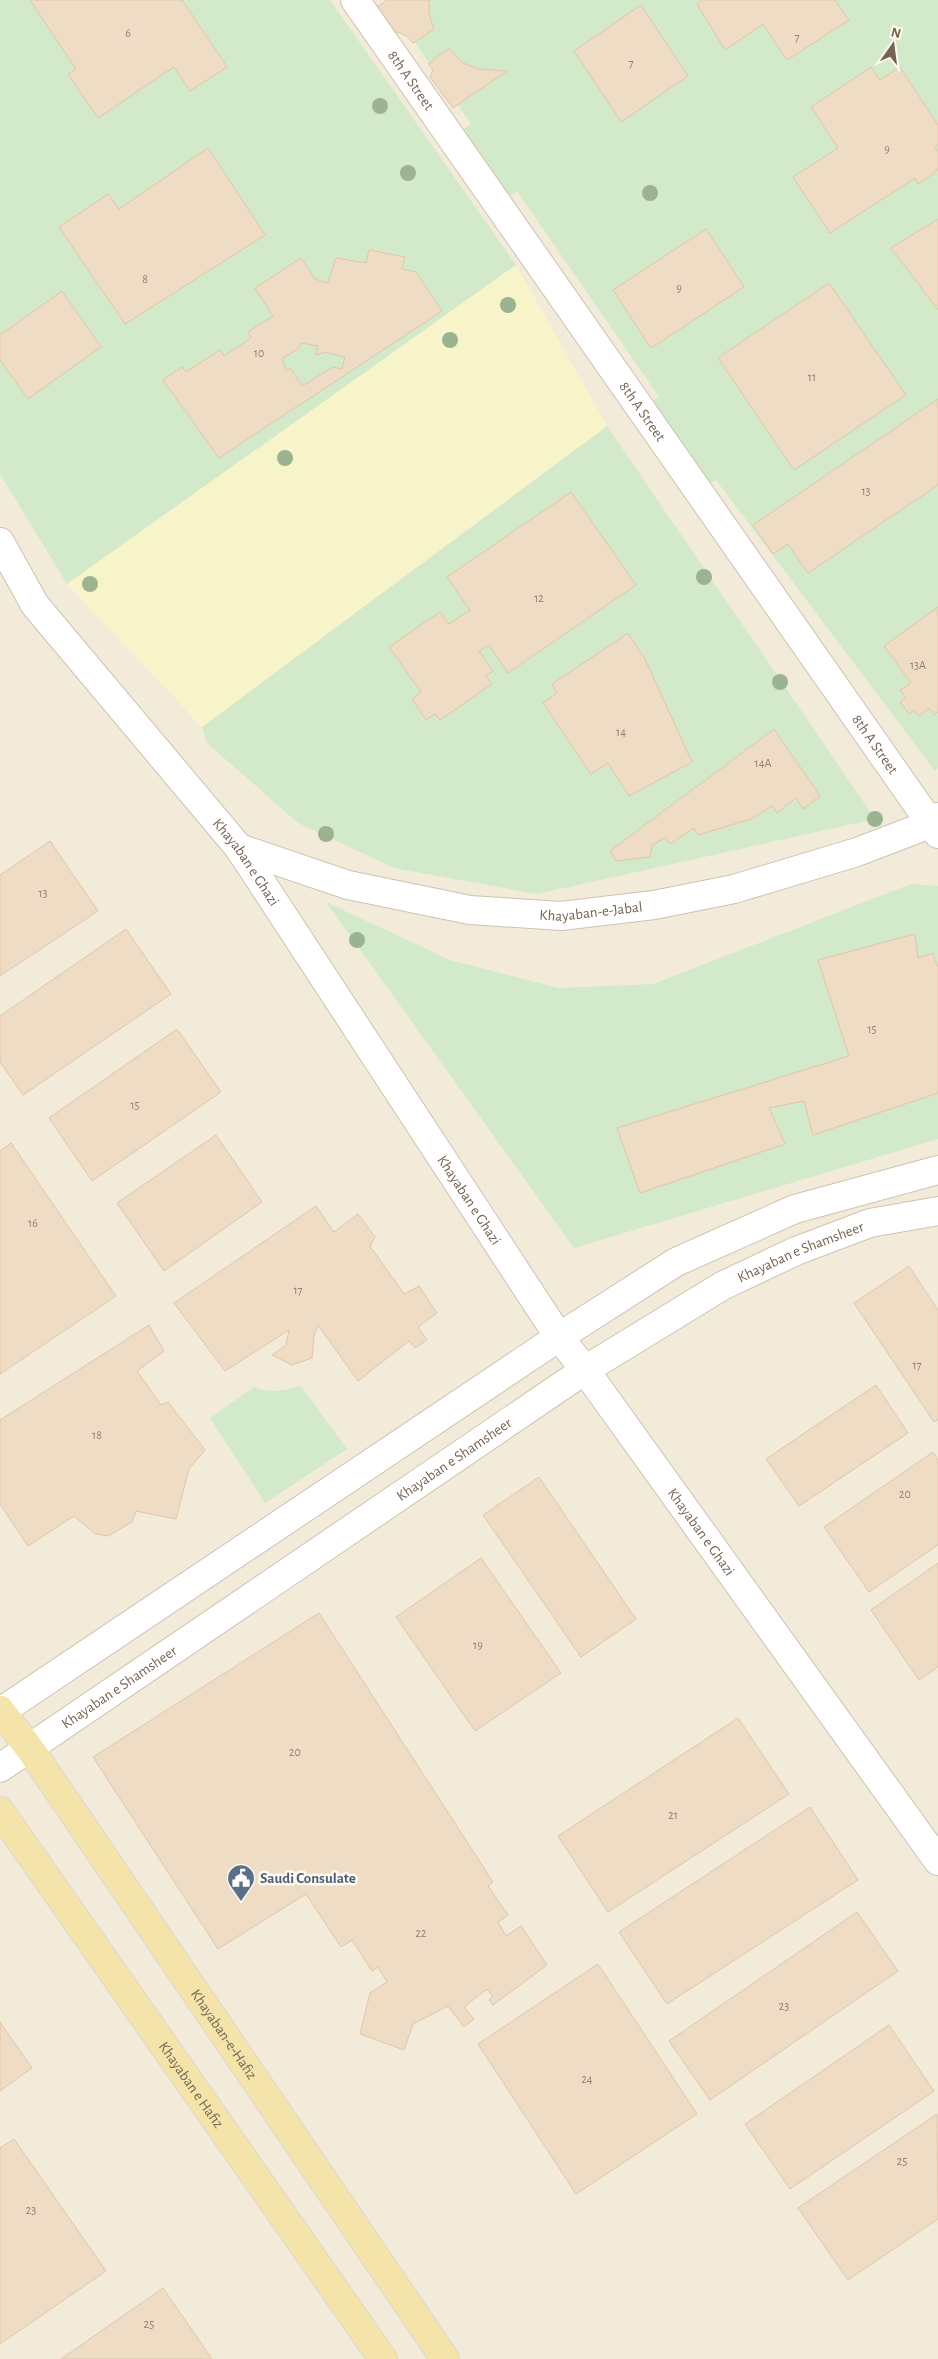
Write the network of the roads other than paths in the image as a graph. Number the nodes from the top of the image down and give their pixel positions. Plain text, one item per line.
1 (355, 0) edge
2 (0, 542) edge
3 (935, 825) edge
4 (239, 848) junction
5 (938, 1170) edge
6 (938, 1211) edge
7 (558, 1337) junction
8 (585, 1370) junction
9 (0, 1711) edge
10 (30, 1749) junction
11 (0, 1768) edge
12 (0, 1811) edge
13 (938, 1860) edge
14 (383, 2359) edge
15 (445, 2359) edge

1 - 3 street, 8th A Street
2 - 4 street, Khayaban e Ghazi
3 - 4 street, Khayaban-e-Jabal
4 - 7 street, Khayaban e Ghazi
5 - 7 street
6 - 8 street, Khayaban e Shamsheer
7 - 8 street, Khayaban e Ghazi
7 - 9 street
8 - 10 street, Khayaban e Shamsheer
8 - 13 street, Khayaban e Ghazi
9 - 10 main road, Khayaban-e-Hafiz
10 - 11 street, Khayaban e Shamsheer
10 - 15 main road, Khayaban-e-Hafiz
12 - 14 main road, Khayaban e Hafiz

